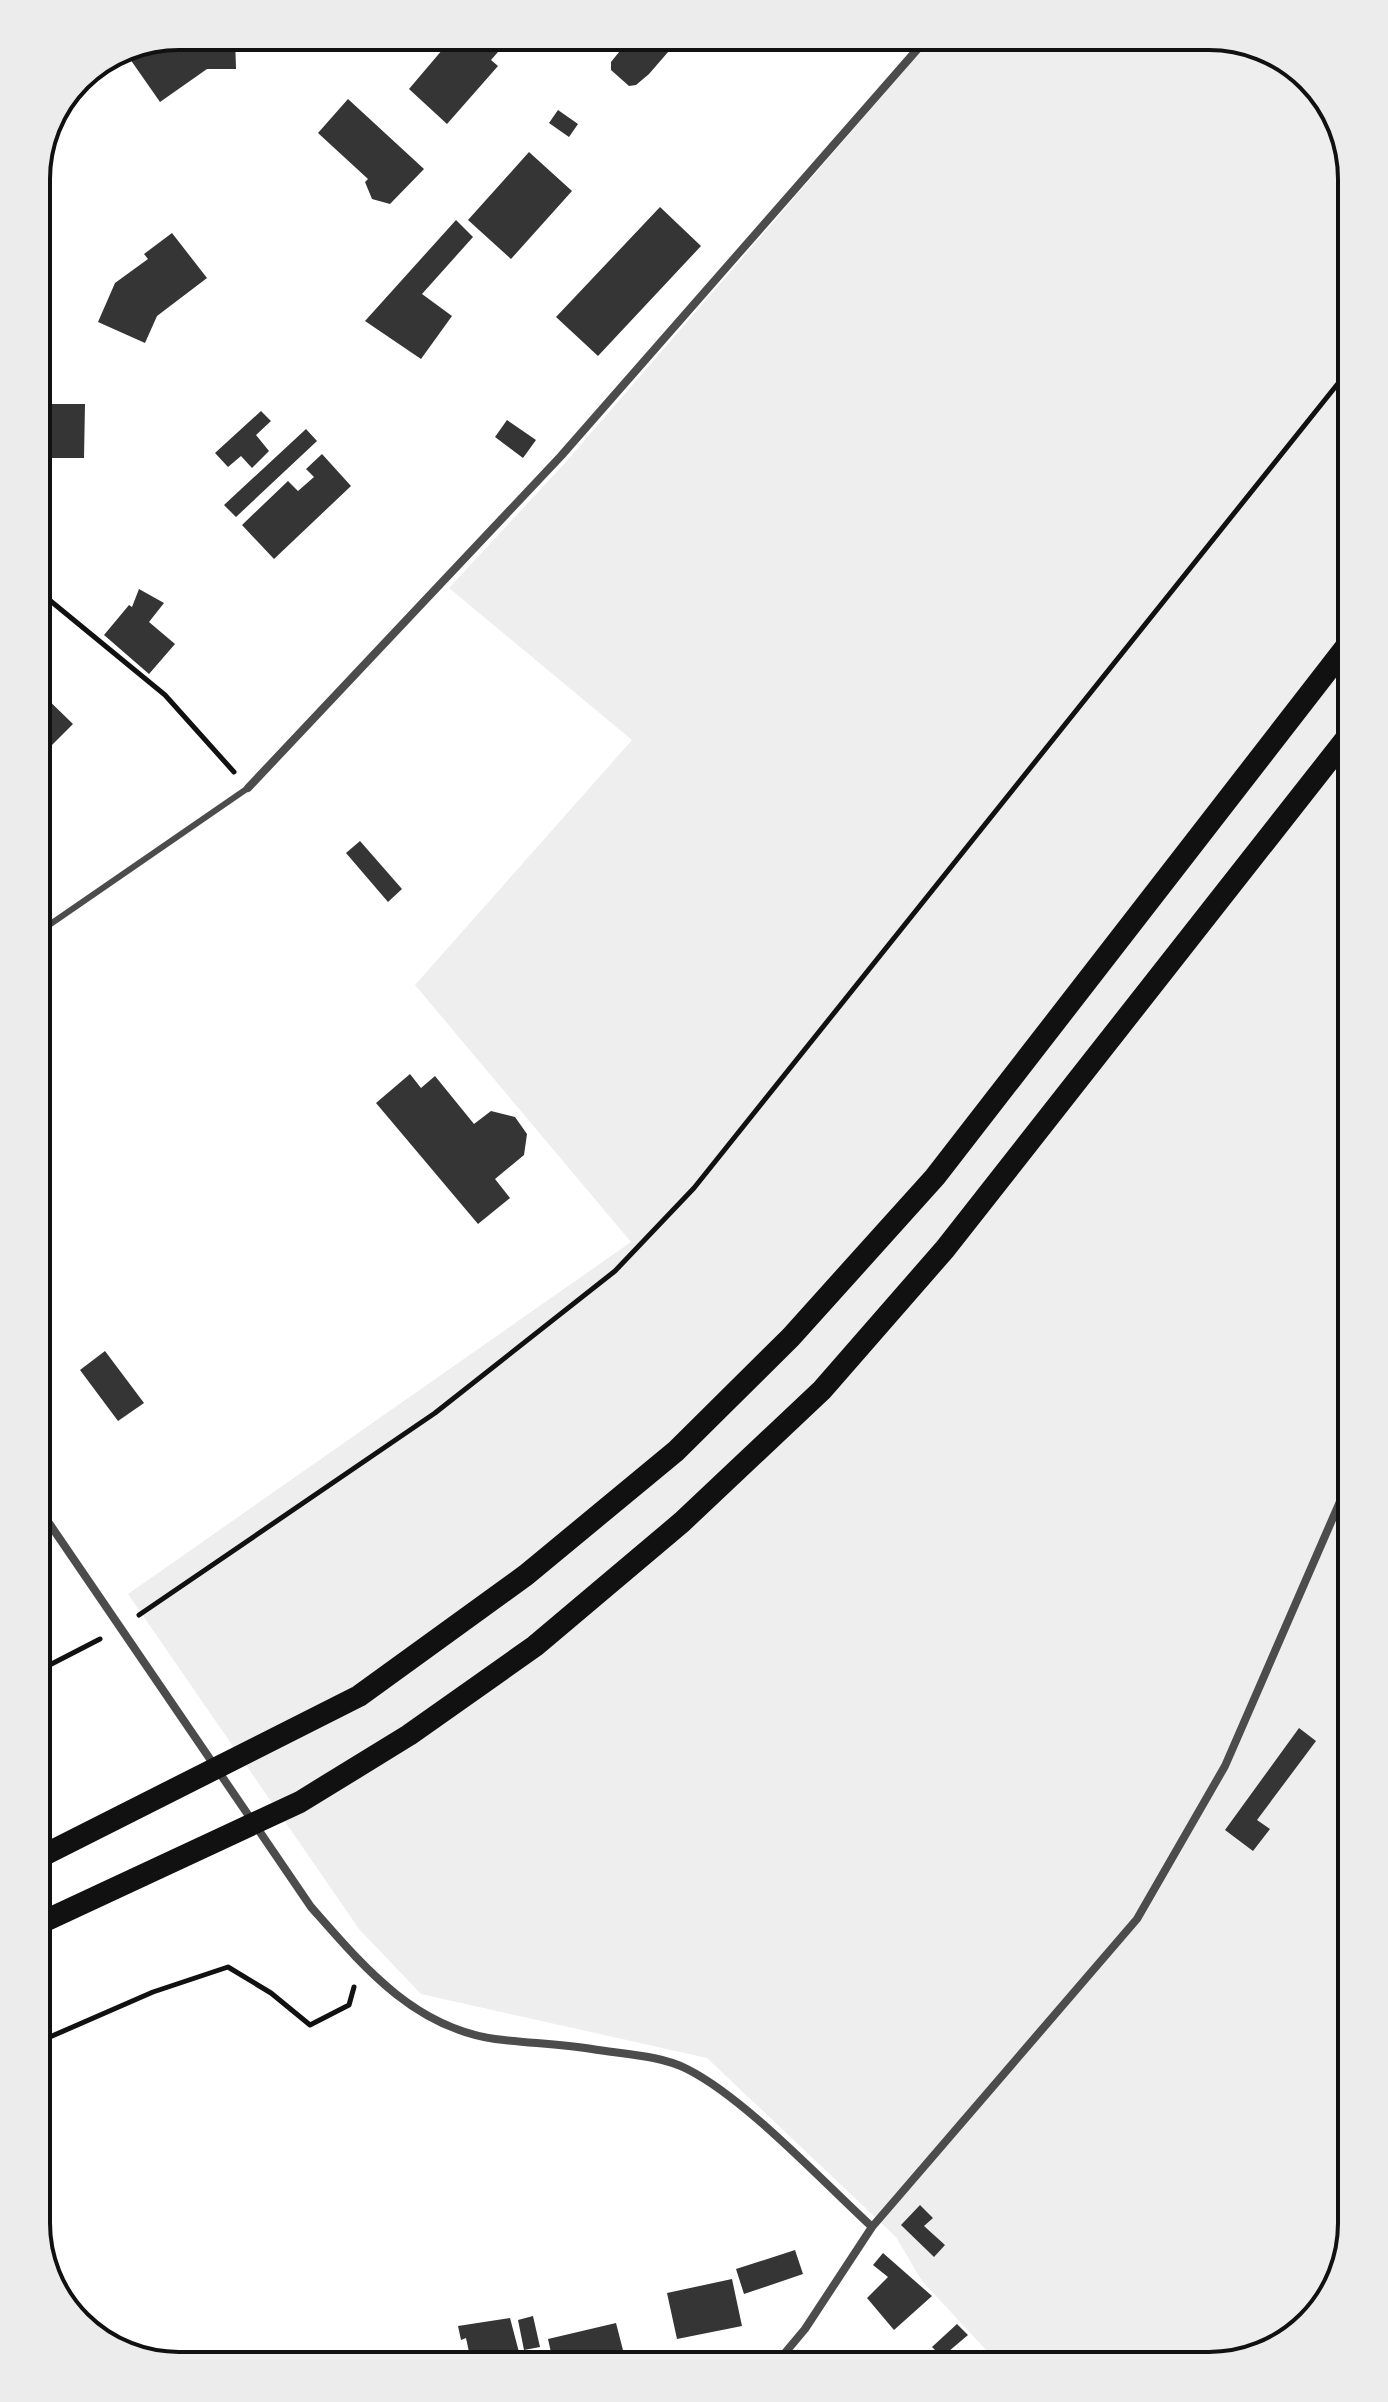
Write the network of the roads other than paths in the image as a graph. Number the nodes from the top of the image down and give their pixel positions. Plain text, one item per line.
1 (917, 50) edge
2 (1338, 657) edge
3 (1338, 749) edge
4 (248, 788) joint
5 (50, 924) edge
6 (1338, 1506) edge
7 (50, 1524) edge
8 (50, 1852) edge
9 (50, 1918) edge
10 (872, 2227) junction
11 (786, 2352) edge

1 - 4 street
2 - 8 highway
3 - 9 highway
4 - 5 lane
6 - 10 street
7 - 10 street
10 - 11 street

